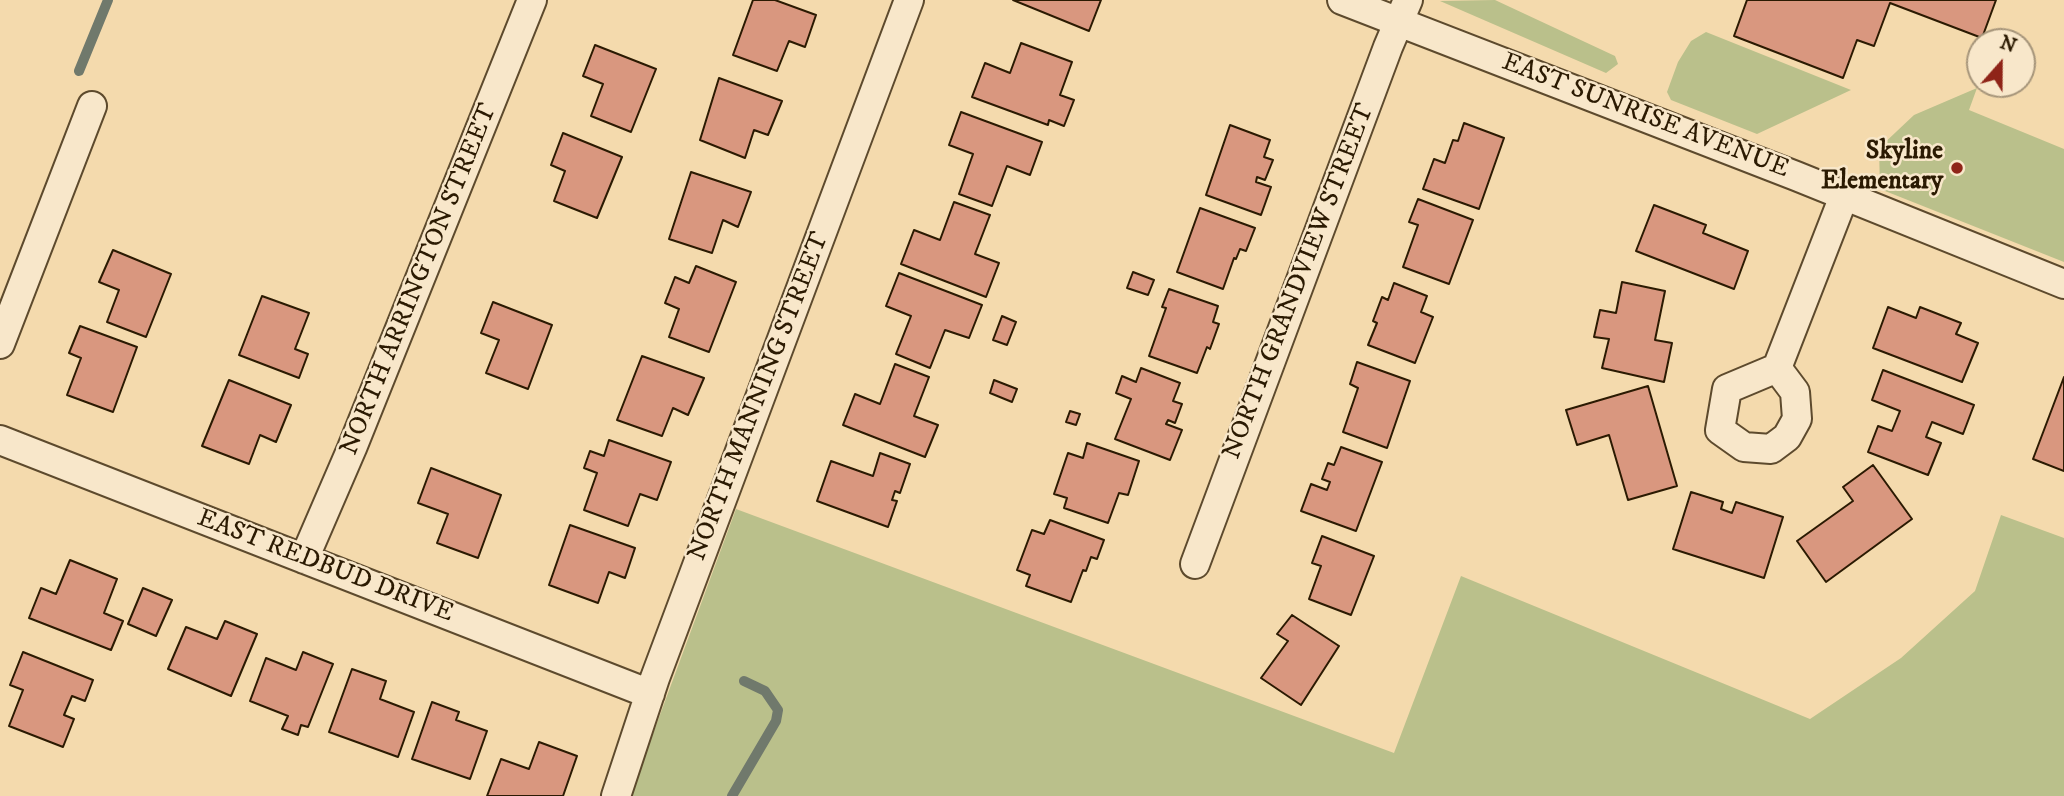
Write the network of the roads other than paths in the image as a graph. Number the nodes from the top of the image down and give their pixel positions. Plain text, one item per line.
1 (532, 0) edge
2 (909, 0) edge
3 (1342, 0) edge
4 (1404, 11) edge
5 (92, 106) dead end
6 (1844, 196) junction
7 (2064, 284) edge
8 (0, 344) edge
9 (1777, 368) dead end
10 (0, 440) edge
11 (304, 559) junction
12 (1195, 564) dead end
13 (650, 694) junction
14 (616, 796) edge

1 - 11 street, NORTH ARRINGTON STREET
2 - 13 street, NORTH MANNING STREET
3 - 4 street, EAST SUNRISE AVENUE
4 - 6 street, EAST SUNRISE AVENUE
4 - 12 street, NORTH GRANDVIEW STREET
5 - 8 street
6 - 7 street, EAST SUNRISE AVENUE
6 - 9 street
10 - 11 street, EAST REDBUD DRIVE
11 - 13 street, EAST REDBUD DRIVE
13 - 14 street, NORTH MANNING STREET

